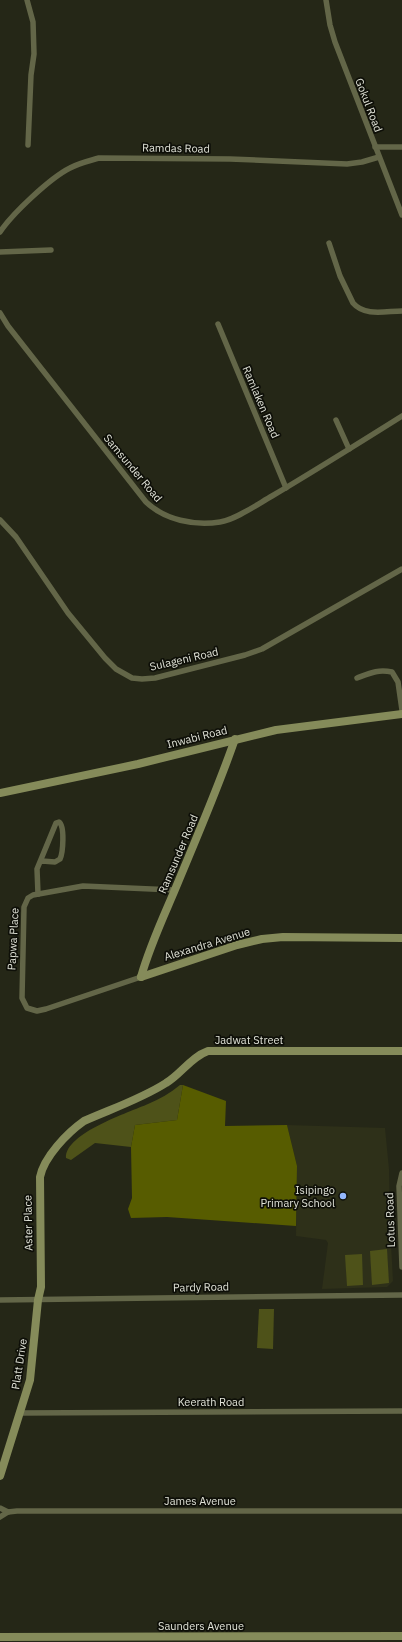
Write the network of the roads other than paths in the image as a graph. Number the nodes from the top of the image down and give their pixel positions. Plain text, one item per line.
1 (27, 0) edge
2 (326, 0) edge
3 (28, 145) dead end
4 (375, 147) junction
5 (402, 147) edge
6 (379, 157) junction
7 (402, 215) edge
8 (0, 232) edge
9 (329, 243) dead end
10 (51, 250) dead end
11 (0, 252) edge
12 (402, 311) edge
13 (0, 313) edge
14 (218, 324) dead end
15 (402, 416) edge
16 (336, 420) dead end
17 (349, 449) junction
18 (286, 488) junction
19 (1, 522) edge
20 (402, 569) edge
21 (357, 678) dead end
22 (402, 710) edge
23 (402, 714) edge
24 (234, 740) junction
25 (0, 793) edge
26 (42, 860) junction
27 (174, 890) junction
28 (38, 894) junction
29 (402, 938) edge
30 (141, 977) junction
31 (27, 1008) joint
32 (402, 1051) edge
33 (55, 1149) joint
34 (402, 1173) edge
35 (402, 1267) edge
36 (402, 1295) edge
37 (0, 1300) edge
38 (38, 1300) junction
39 (402, 1411) edge
40 (20, 1412) junction
41 (0, 1476) edge
42 (0, 1508) edge
43 (402, 1511) edge
44 (8, 1512) junction
45 (0, 1517) edge
46 (402, 1636) edge
47 (0, 1637) edge

1 - 3 street
2 - 4 street, Gokul Road
4 - 5 street
4 - 6 street, Gokul Road
6 - 7 street, Gokul Road
6 - 8 street, Ramdas Road
9 - 12 street
10 - 11 street
13 - 18 street, Samsunder Road
14 - 18 street, Ramlaken Road
15 - 17 street, Samsunder Road
16 - 17 street
17 - 18 street, Samsunder Road
19 - 20 street, Sulageni Road
21 - 22 street
23 - 24 street, Inwabi Road
24 - 25 street, Inwabi Road
24 - 27 street, Ramsunder Road
26 - 26 street
26 - 28 street
27 - 28 street
27 - 30 street, Ramsunder Road
28 - 31 street, Papwa Place
29 - 30 street, Alexandra Avenue
30 - 31 street, Alexandra Avenue
32 - 33 street, Jadwat Street
33 - 38 street, Aster Place
34 - 35 street, Lotus Road
36 - 38 street, Pardy Road
37 - 38 street, Pardy Road
38 - 40 street, Platt Drive
39 - 40 street, Keerath Road
40 - 41 street, Platt Drive
42 - 44 street
43 - 44 street, James Avenue
44 - 45 street, James Avenue
46 - 47 street, Saunders Avenue

